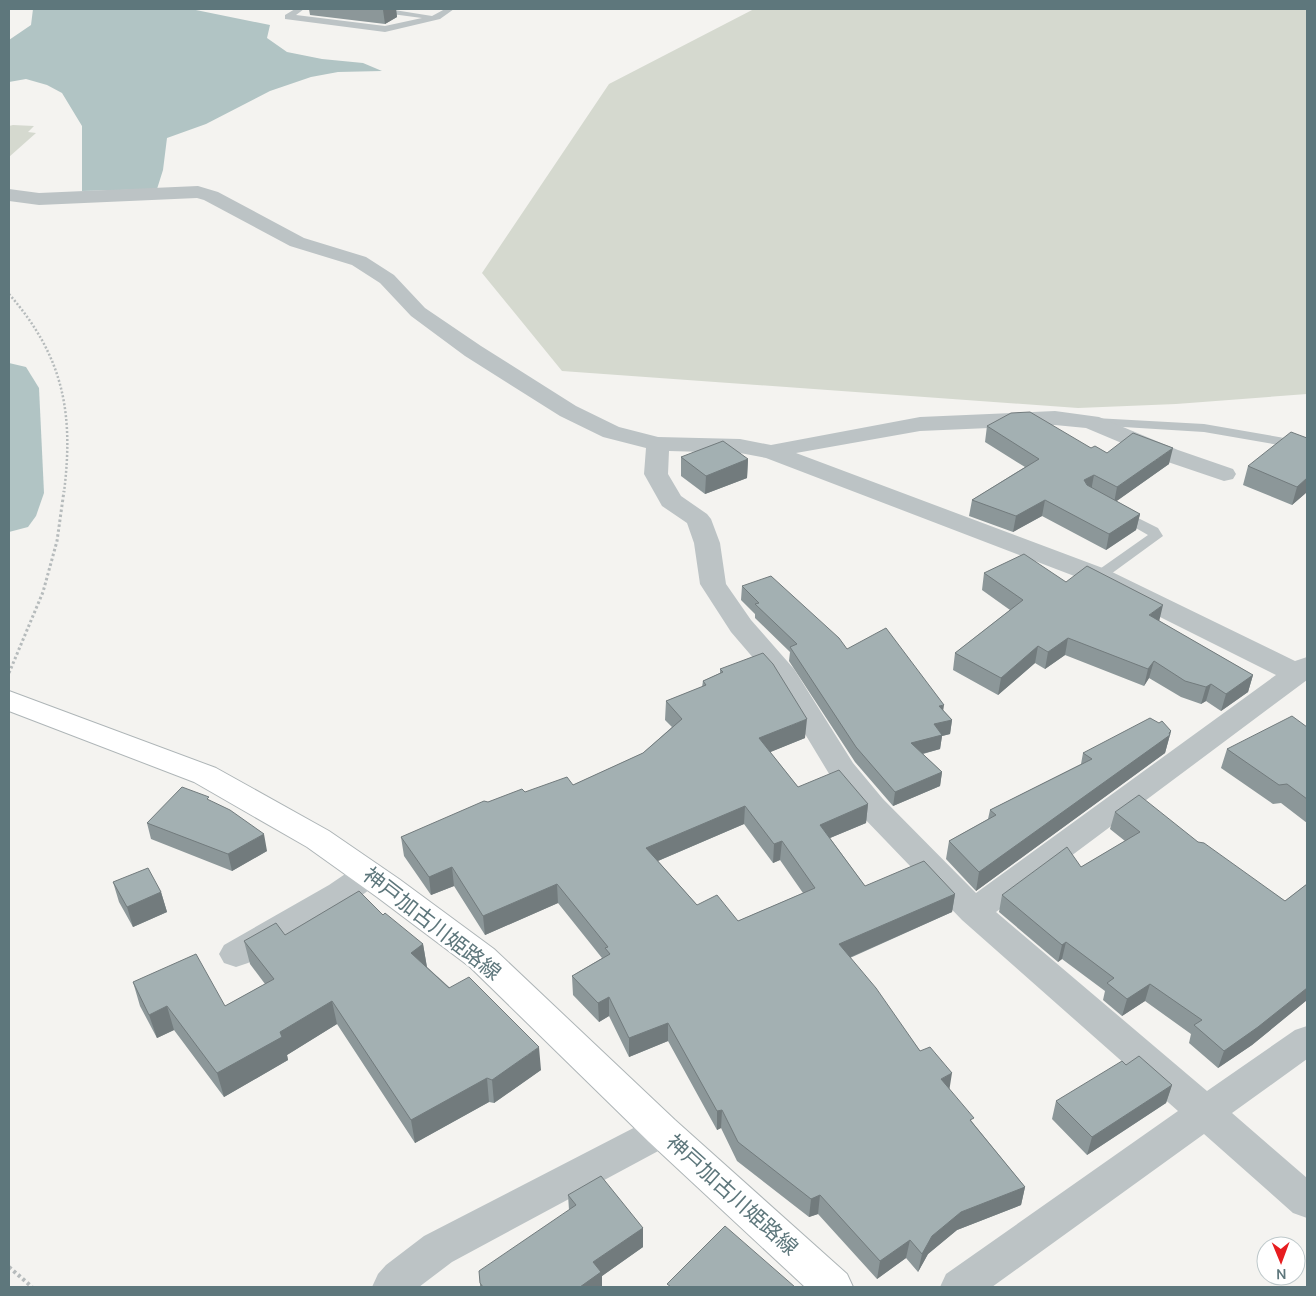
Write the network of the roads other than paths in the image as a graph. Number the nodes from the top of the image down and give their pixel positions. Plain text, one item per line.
1 (300, 9) edge
2 (369, 9) edge
3 (450, 9) edge
4 (437, 17) junction
5 (9, 195) edge
6 (1091, 422) junction
7 (1307, 442) edge
8 (658, 444) junction
9 (772, 452) junction
10 (1224, 474) dead end
11 (1106, 505) edge
12 (1099, 576) junction
13 (1299, 678) edge
14 (9, 700) edge
15 (368, 874) junction
16 (974, 911) junction
17 (236, 954) dead end
18 (1307, 1040) edge
19 (1206, 1113) junction
20 (662, 1131) junction
21 (1307, 1201) edge
22 (392, 1287) edge
23 (833, 1287) edge
24 (960, 1287) edge

1 - 4 lane
2 - 4 lane
3 - 4 lane
5 - 8 street
6 - 7 lane
6 - 9 street
6 - 10 street
8 - 9 street
8 - 16 street
9 - 12 street
11 - 12 lane
12 - 13 street
13 - 16 street
14 - 15 main road, 神戸加古川姫路線
15 - 17 street
15 - 20 main road, 神戸加古川姫路線
16 - 19 street
18 - 19 street
19 - 21 street
19 - 24 street
20 - 22 street
20 - 23 main road, 神戸加古川姫路線

